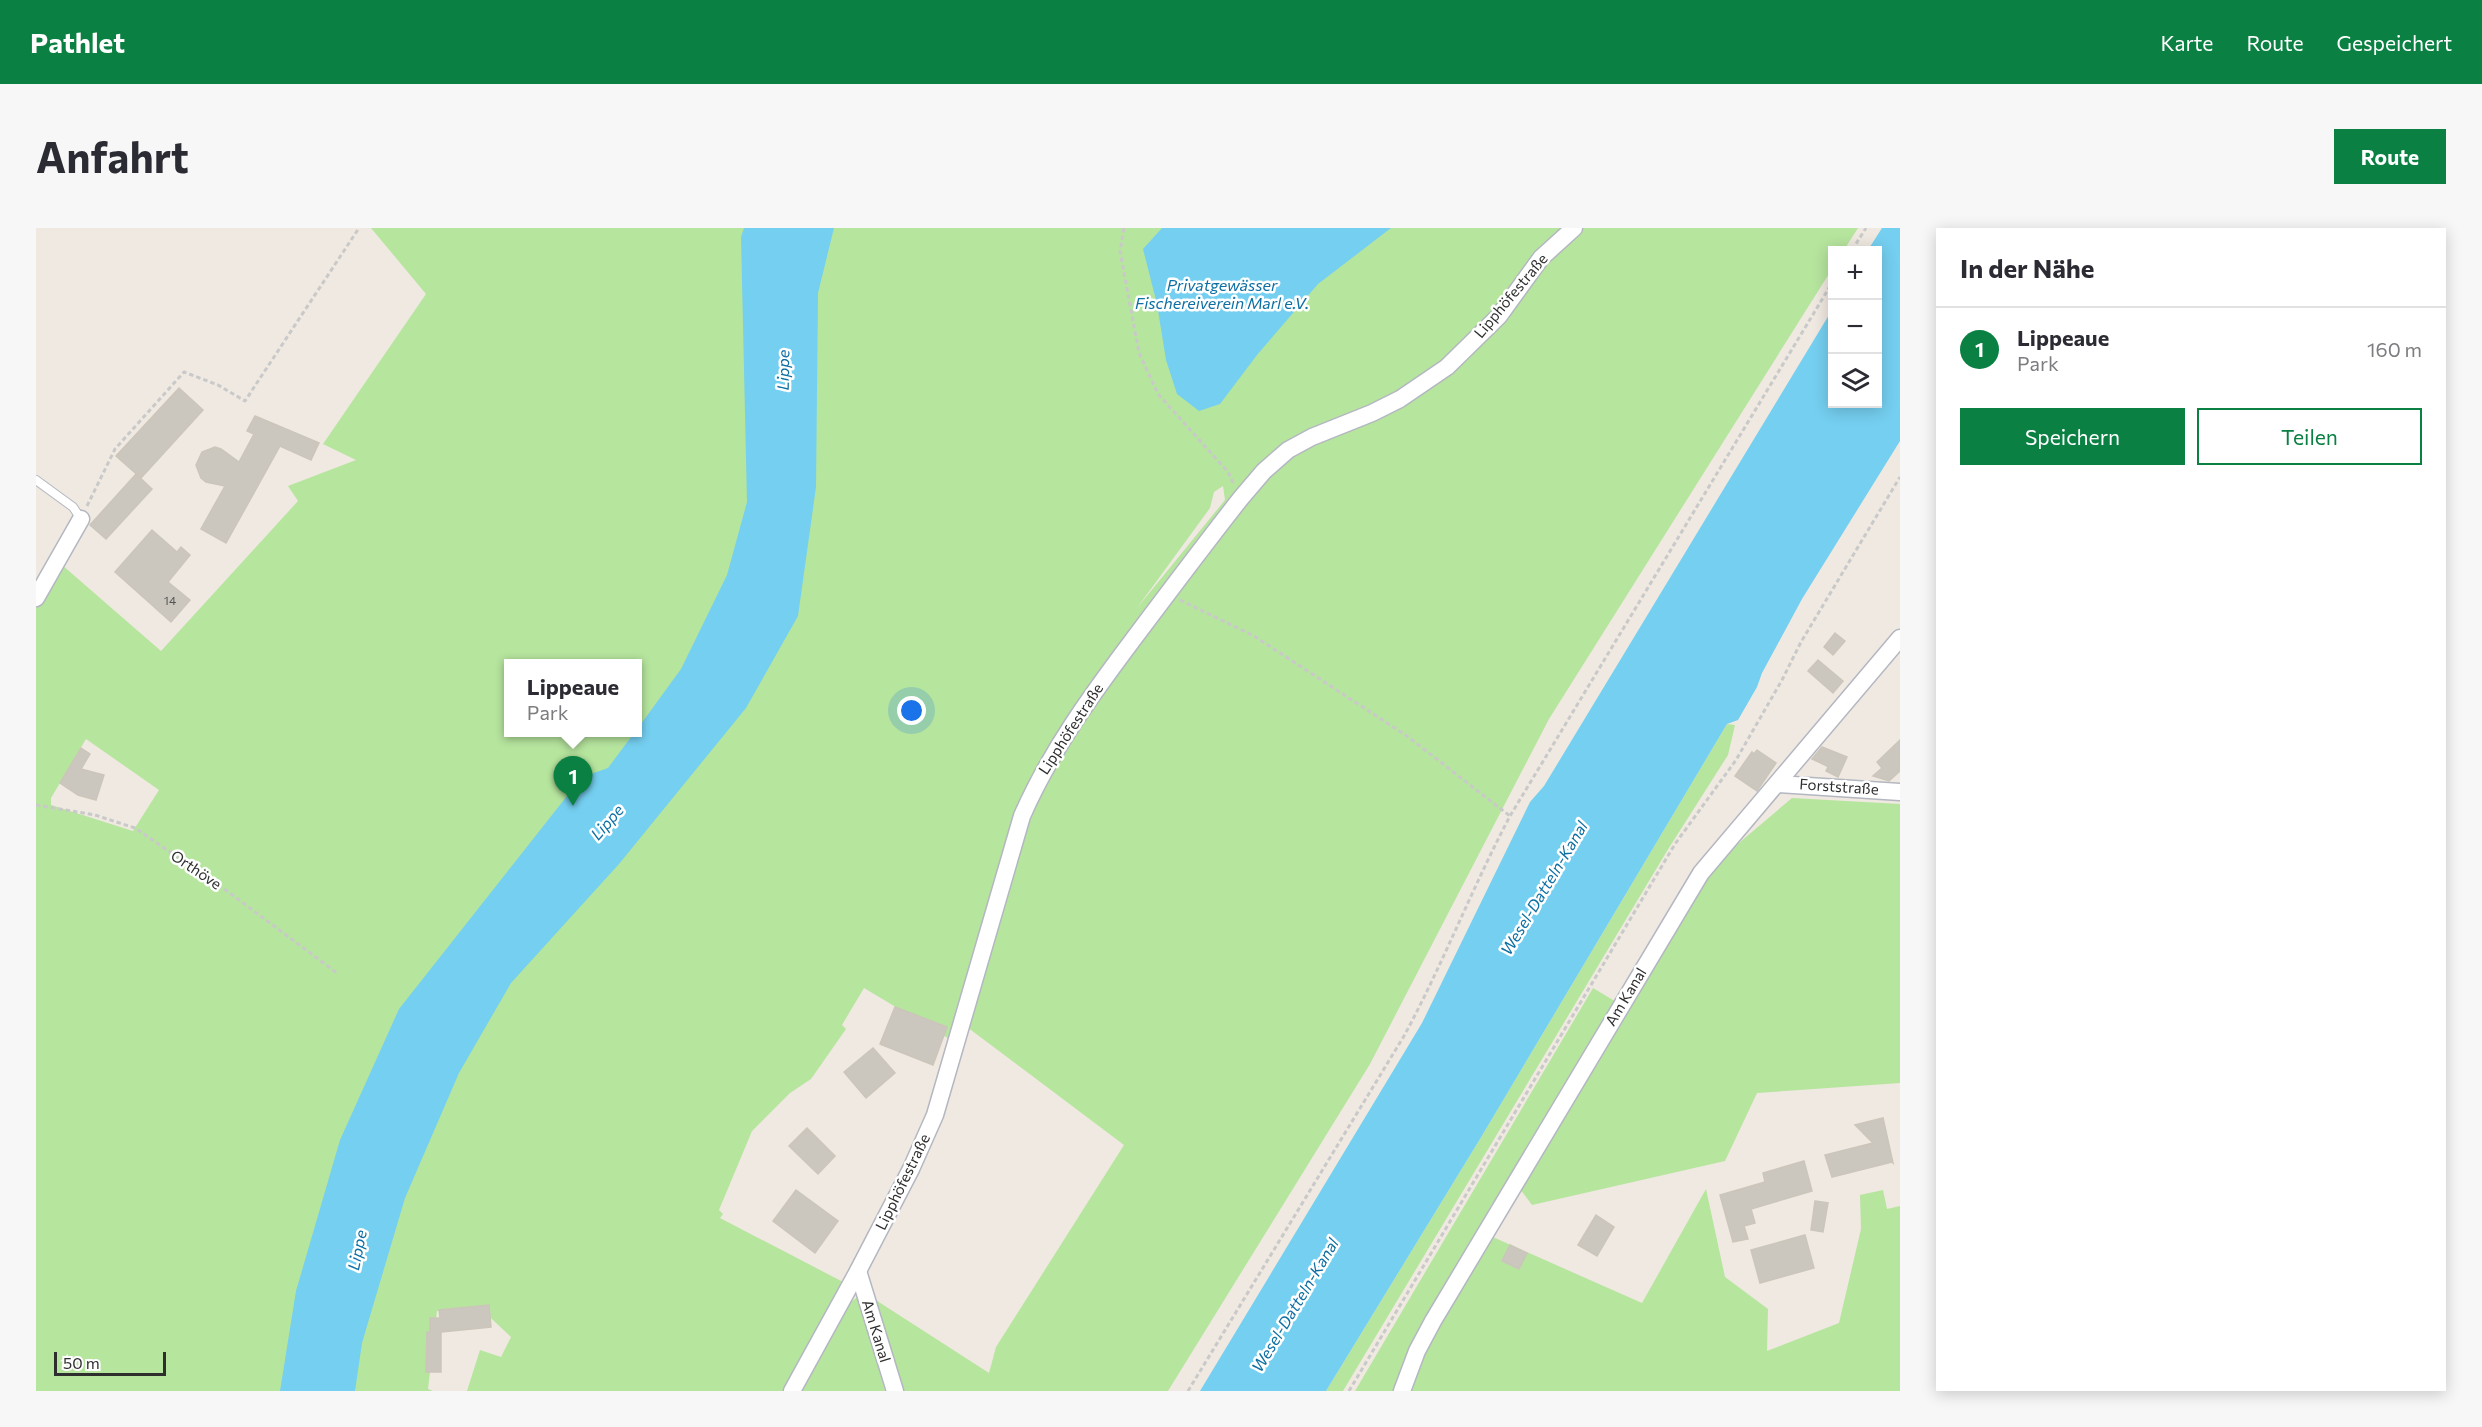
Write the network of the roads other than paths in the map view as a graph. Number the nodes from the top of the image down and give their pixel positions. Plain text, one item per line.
1 (1574, 228) edge
2 (36, 480) edge
3 (81, 519) joint
4 (36, 598) edge
5 (1900, 638) edge
6 (1777, 784) junction
7 (1900, 792) edge
8 (858, 1271) junction
9 (792, 1391) edge
10 (895, 1391) edge
11 (1402, 1391) edge

1 - 8 street, Lipphöfestraße
2 - 3 lane
3 - 4 street
5 - 6 street, Am Kanal
6 - 7 street, Forststraße
6 - 11 street, Am Kanal
8 - 9 street, Lipphöfestraße
8 - 10 street, Am Kanal

